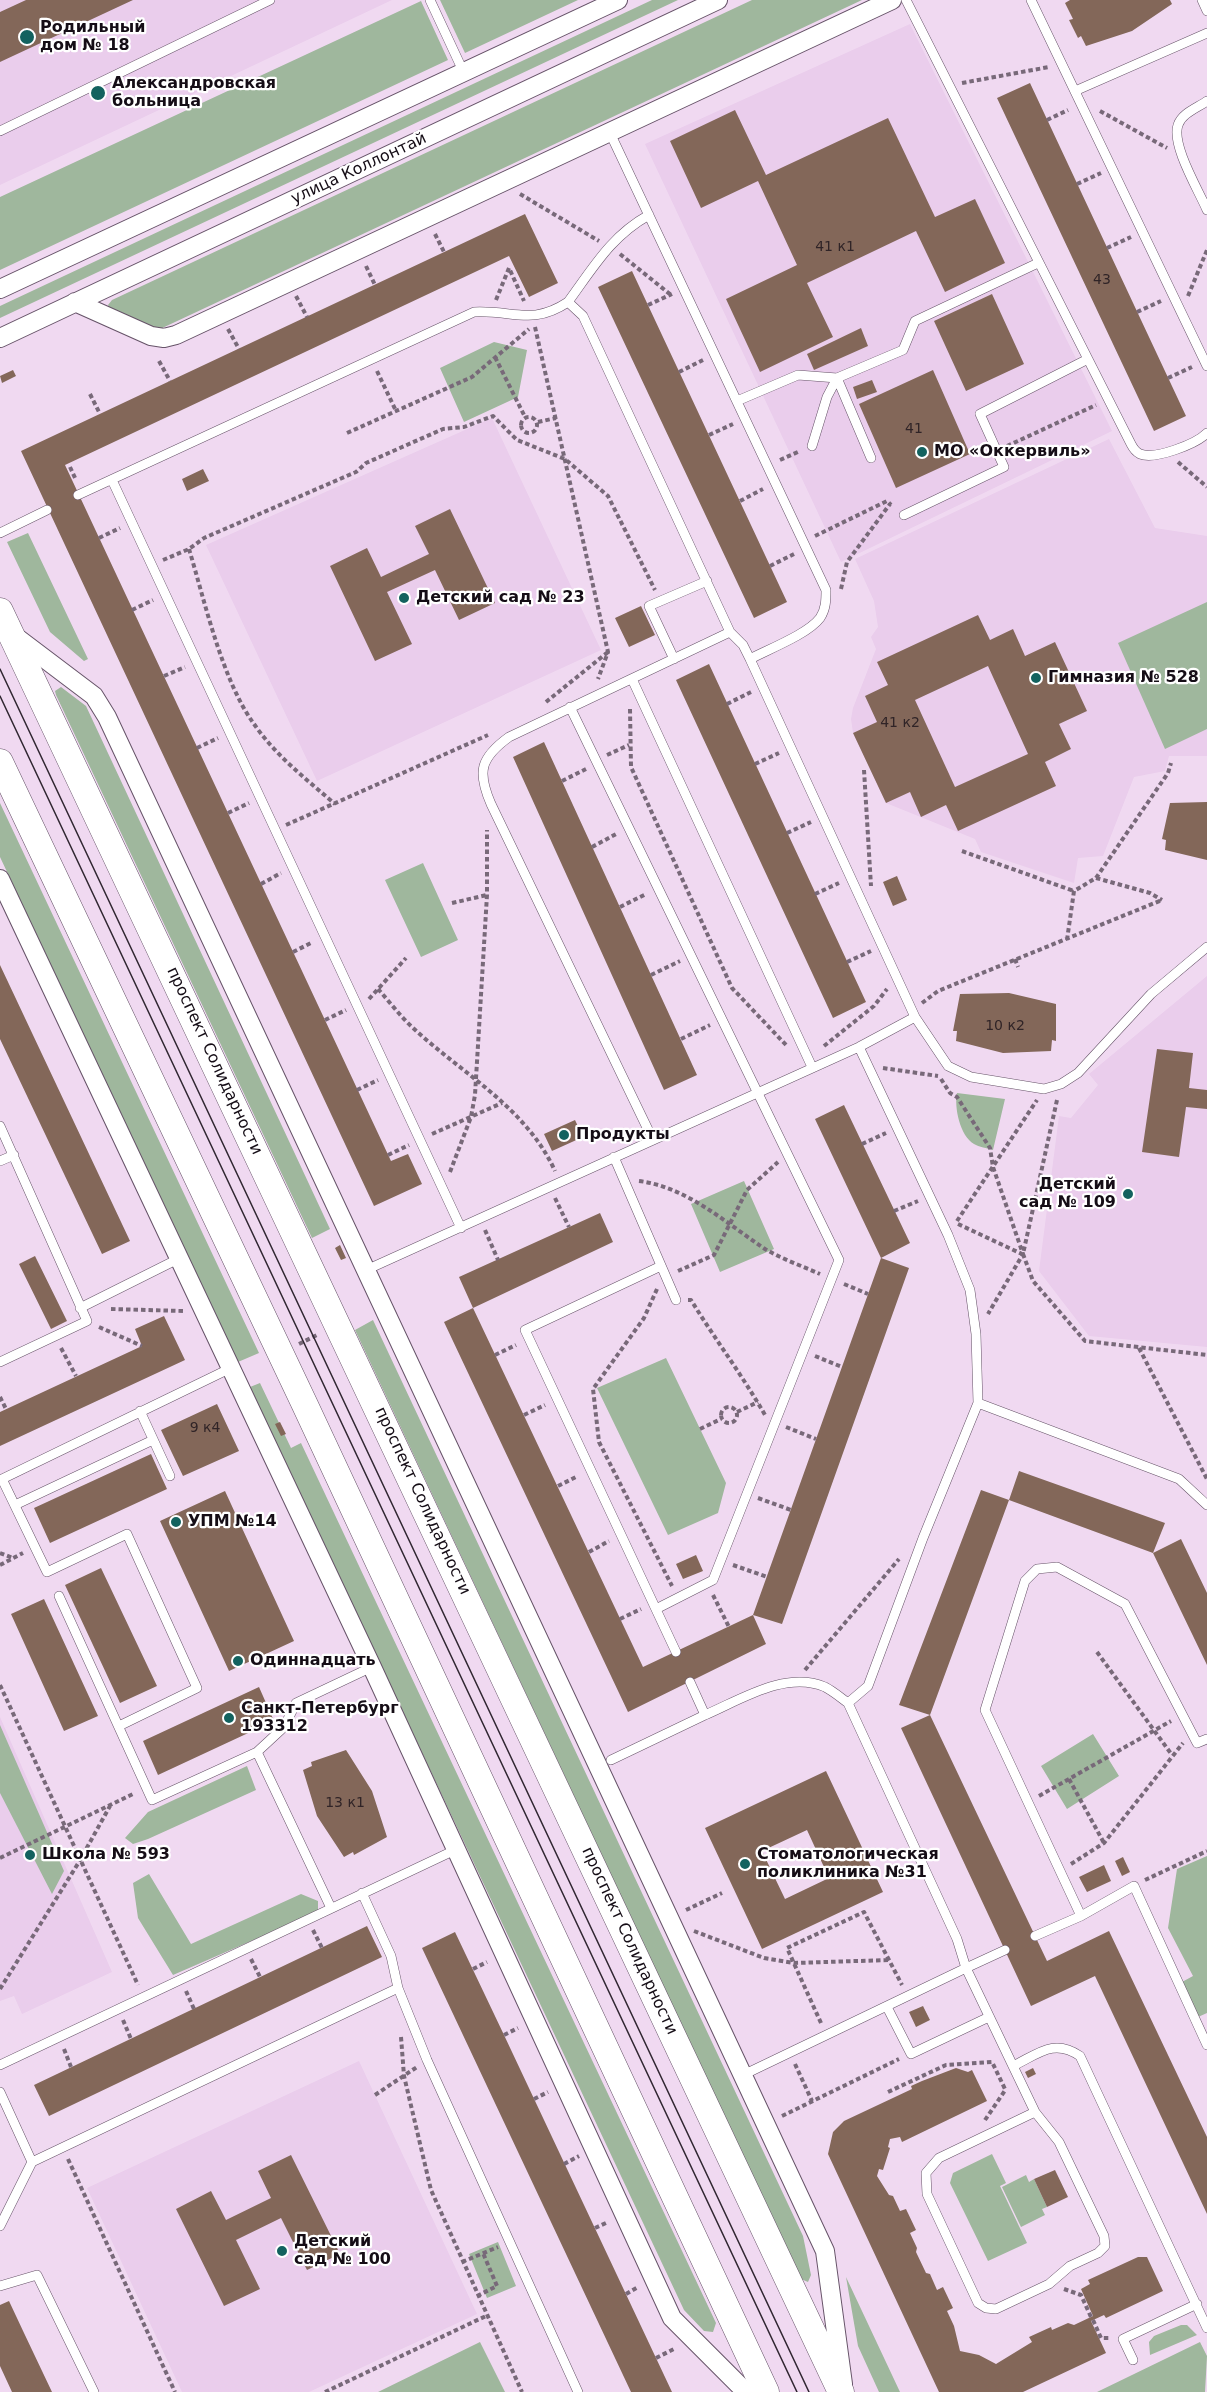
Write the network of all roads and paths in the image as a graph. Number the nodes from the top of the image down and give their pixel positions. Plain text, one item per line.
1 (270, 0) edge
2 (430, 0) edge
3 (618, 0) edge
4 (718, 0) edge
5 (892, 0) edge
6 (906, 0) edge
7 (1031, 0) edge
8 (1202, 0) edge
9 (1207, 11) edge
10 (1207, 33) edge
11 (1062, 64) junction
12 (464, 73) junction
13 (949, 85) junction
14 (1075, 92) junction
15 (1207, 101) edge
16 (1080, 104) junction
17 (1047, 120) dead end
18 (0, 131) edge
19 (610, 133) junction
20 (1183, 158) junction
21 (1111, 168) junction
22 (1077, 184) dead end
23 (1207, 210) edge
24 (649, 215) junction
25 (434, 232) dead end
26 (1141, 232) junction
27 (1107, 248) dead end
28 (1207, 250) edge
29 (444, 252) dead end
30 (1038, 263) junction
31 (365, 264) dead end
32 (375, 285) dead end
33 (0, 289) edge
34 (684, 289) junction
35 (296, 296) dead end
36 (1172, 296) junction
37 (75, 302) junction
38 (568, 302) junction
39 (648, 305) dead end
40 (1176, 306) junction
41 (491, 311) junction
42 (1137, 312) dead end
43 (307, 317) dead end
44 (531, 317) junction
45 (228, 329) dead end
46 (0, 338) edge
47 (239, 349) dead end
48 (715, 354) junction
49 (495, 357) junction
50 (372, 359) junction
51 (1086, 360) junction
52 (159, 361) dead end
53 (1205, 364) edge
54 (679, 372) dead end
55 (837, 378) junction
56 (1168, 378) dead end
57 (170, 381) dead end
58 (90, 394) dead end
59 (1107, 400) junction
60 (737, 401) junction
61 (396, 411) junction
62 (100, 414) dead end
63 (525, 417) junction
64 (556, 418) junction
65 (745, 418) junction
66 (538, 422) junction
67 (346, 433) dead end
68 (1207, 433) edge
69 (709, 435) dead end
70 (812, 446) joint
71 (996, 451) junction
72 (1165, 452) junction
73 (565, 459) junction
74 (871, 459) dead end
75 (767, 465) junction
76 (112, 480) junction
77 (776, 483) junction
78 (1207, 487) edge
79 (78, 495) dead end
80 (740, 501) dead end
81 (890, 504) junction
82 (47, 510) dead end
83 (904, 515) joint
84 (131, 523) junction
85 (0, 532) edge
86 (99, 538) dead end
87 (805, 545) junction
88 (189, 549) junction
89 (151, 565) junction
90 (770, 566) dead end
91 (706, 581) junction
92 (165, 595) junction
93 (839, 596) dead end
94 (660, 601) junction
95 (132, 610) dead end
96 (5, 622) edge
97 (730, 632) junction
98 (608, 652) junction
99 (674, 659) junction
100 (750, 659) junction
101 (196, 662) junction
102 (164, 676) dead end
103 (632, 679) junction
104 (763, 686) junction
105 (591, 698) junction
106 (727, 704) dead end
107 (570, 707) junction
108 (537, 710) dead end
109 (230, 733) junction
110 (491, 734) dead end
111 (628, 746) junction
112 (791, 747) junction
113 (197, 748) dead end
114 (0, 762) edge
115 (596, 762) junction
116 (1171, 763) dead end
117 (755, 764) dead end
118 (864, 770) dead end
119 (562, 781) dead end
120 (260, 798) junction
121 (335, 804) junction
122 (491, 804) junction
123 (228, 813) dead end
124 (822, 816) junction
125 (629, 828) junction
126 (275, 830) junction
127 (787, 833) dead end
128 (592, 847) dead end
129 (962, 851) dead end
130 (293, 868) junction
131 (851, 877) junction
132 (1096, 878) junction
133 (0, 879) edge
134 (261, 884) dead end
135 (658, 888) junction
136 (1074, 891) junction
137 (815, 894) dead end
138 (487, 895) junction
139 (452, 903) dead end
140 (620, 907) dead end
141 (866, 910) junction
142 (324, 936) junction
143 (1067, 940) junction
144 (882, 945) junction
145 (1207, 947) edge
146 (293, 952) dead end
147 (691, 956) junction
148 (1015, 959) junction
149 (847, 962) dead end
150 (1018, 967) dead end
151 (651, 975) dead end
152 (897, 977) junction
153 (378, 989) dead end
154 (915, 1017) junction
155 (722, 1019) junction
156 (681, 1039) dead end
157 (860, 1047) junction
158 (807, 1057) junction
159 (812, 1066) junction
160 (869, 1066) junction
161 (948, 1066) junction
162 (390, 1074) junction
163 (939, 1076) junction
164 (477, 1079) junction
165 (1061, 1084) junction
166 (1044, 1089) junction
167 (357, 1090) dead end
168 (758, 1092) junction
169 (502, 1103) junction
170 (471, 1117) junction
171 (0, 1126) edge
172 (898, 1128) junction
173 (420, 1139) junction
174 (653, 1140) junction
175 (862, 1144) dead end
176 (787, 1154) junction
177 (14, 1155) junction
178 (388, 1155) dead end
179 (614, 1157) junction
180 (0, 1161) edge
181 (993, 1167) junction
182 (623, 1179) junction
183 (555, 1184) junction
184 (443, 1190) junction
185 (929, 1197) junction
186 (894, 1211) dead end
187 (480, 1219) junction
188 (956, 1223) junction
189 (730, 1224) junction
190 (569, 1227) dead end
191 (461, 1228) junction
192 (948, 1234) junction
193 (1023, 1254) junction
194 (180, 1258) junction
195 (498, 1260) dead end
196 (661, 1266) junction
197 (366, 1270) junction
198 (666, 1277) junction
199 (830, 1279) junction
200 (868, 1294) dead end
201 (676, 1300) joint
202 (80, 1308) junction
203 (183, 1311) dead end
204 (87, 1321) junction
205 (321, 1334) dead end
206 (976, 1334) junction
207 (55, 1336) junction
208 (529, 1339) junction
209 (142, 1346) dead end
210 (293, 1347) dead end
211 (1138, 1348) junction
212 (802, 1351) junction
213 (495, 1355) dead end
214 (1207, 1355) edge
215 (0, 1362) edge
216 (842, 1367) dead end
217 (231, 1368) junction
218 (76, 1376) dead end
219 (0, 1397) edge
220 (558, 1400) junction
221 (758, 1402) junction
222 (978, 1403) junction
223 (6, 1409) dead end
224 (140, 1411) junction
225 (737, 1412) junction
226 (524, 1415) dead end
227 (721, 1419) junction
228 (774, 1423) junction
229 (700, 1429) dead end
230 (816, 1439) dead end
231 (153, 1440) junction
232 (590, 1469) junction
233 (170, 1476) dead end
234 (1207, 1479) edge
235 (1, 1480) edge
236 (558, 1486) dead end
237 (746, 1494) junction
238 (15, 1505) junction
239 (1207, 1505) edge
240 (790, 1510) dead end
241 (621, 1535) junction
242 (923, 1538) junction
243 (35, 1547) junction
244 (589, 1552) dead end
245 (0, 1553) edge
246 (14, 1558) junction
247 (720, 1560) junction
248 (0, 1565) edge
249 (767, 1577) dead end
250 (707, 1583) junction
251 (59, 1596) dead end
252 (678, 1598) junction
253 (655, 1606) junction
254 (620, 1619) dead end
255 (729, 1627) dead end
256 (676, 1652) dead end
257 (1097, 1652) dead end
258 (372, 1667) junction
259 (690, 1682) dead end
260 (795, 1682) junction
261 (0, 1685) edge
262 (848, 1703) junction
263 (705, 1715) junction
264 (1182, 1715) junction
265 (119, 1726) junction
266 (1155, 1730) junction
267 (1192, 1734) junction
268 (1207, 1739) edge
269 (257, 1752) junction
270 (1172, 1755) junction
271 (611, 1760) dead end
272 (1069, 1779) junction
273 (146, 1787) junction
274 (1028, 1802) junction
275 (110, 1806) junction
276 (64, 1828) junction
277 (1104, 1843) junction
278 (455, 1850) junction
279 (1207, 1851) edge
280 (0, 1858) edge
281 (80, 1862) junction
282 (1060, 1871) junction
283 (1134, 1886) junction
284 (362, 1893) junction
285 (722, 1893) dead end
286 (331, 1908) junction
287 (682, 1911) dead end
288 (1081, 1916) junction
289 (690, 1929) dead end
290 (1035, 1936) dead end
291 (1005, 1950) dead end
292 (889, 1960) junction
293 (487, 1962) dead end
294 (794, 1963) junction
295 (966, 1968) junction
296 (472, 1969) dead end
297 (398, 1988) junction
298 (0, 1989) edge
299 (144, 1997) junction
300 (908, 1997) junction
301 (887, 2007) junction
302 (989, 2017) junction
303 (518, 2028) dead end
304 (401, 2032) dead end
305 (504, 2035) dead end
306 (827, 2036) junction
307 (59, 2037) junction
308 (1207, 2045) edge
309 (790, 2053) junction
310 (911, 2054) junction
311 (427, 2060) junction
312 (0, 2065) edge
313 (1013, 2066) junction
314 (72, 2067) dead end
315 (743, 2075) junction
316 (404, 2076) junction
317 (1020, 2082) junction
318 (1005, 2089) junction
319 (0, 2092) edge
320 (548, 2092) dead end
321 (888, 2092) dead end
322 (375, 2095) dead end
323 (534, 2100) dead end
324 (812, 2102) junction
325 (1035, 2112) junction
326 (779, 2118) dead end
327 (977, 2140) junction
328 (63, 2148) junction
329 (579, 2156) dead end
330 (32, 2162) junction
331 (564, 2164) dead end
332 (609, 2221) dead end
333 (0, 2226) edge
334 (595, 2228) dead end
335 (511, 2241) junction
336 (483, 2253) junction
337 (462, 2262) junction
338 (1048, 2284) junction
339 (0, 2286) edge
340 (640, 2287) dead end
341 (626, 2294) dead end
342 (477, 2296) junction
343 (1197, 2304) junction
344 (486, 2316) junction
345 (1207, 2328) edge
346 (1123, 2339) junction
347 (676, 2348) dead end
348 (656, 2358) dead end
349 (1132, 2360) dead end
350 (94, 2392) edge
351 (175, 2392) edge
352 (325, 2392) edge
353 (522, 2392) edge
354 (579, 2392) edge
355 (746, 2392) edge
356 (766, 2392) edge
357 (843, 2392) edge

1 - 18 lane
2 - 12 lane
3 - 12 street
4 - 37 street, улица Коллонтай
5 - 19 street
6 - 13 lane
7 - 11 lane
8 - 9 lane
10 - 14 lane
11 - 13 path
11 - 14 lane
12 - 33 street
13 - 30 lane
14 - 16 lane
15 - 20 lane
16 - 17 path
16 - 20 path
16 - 21 lane
19 - 24 lane
19 - 37 street
20 - 23 lane
21 - 22 path
21 - 26 lane
24 - 34 lane
24 - 38 lane
25 - 29 path
26 - 27 path
26 - 36 lane
28 - 40 path
30 - 51 lane
30 - 55 lane
31 - 32 path
34 - 39 path
34 - 48 lane
35 - 43 path
36 - 40 lane
36 - 42 path
37 - 46 street, улица Коллонтай
38 - 44 lane
38 - 91 lane
40 - 53 lane
41 - 44 lane
41 - 44 path
41 - 50 lane
45 - 47 path
48 - 54 path
48 - 60 lane
49 - 61 path
49 - 63 path
49 - 64 path
50 - 61 path
50 - 76 lane
51 - 59 lane
51 - 71 lane
52 - 57 path
53 - 56 path
55 - 60 lane
55 - 70 lane
55 - 74 lane
58 - 62 path
59 - 71 path
59 - 72 lane
60 - 65 lane
61 - 67 path
63 - 66 path
63 - 66 path
64 - 66 path
64 - 73 path
65 - 69 path
65 - 75 lane
68 - 72 lane
70 - 75 path
71 - 83 lane
72 - 78 path
73 - 88 path
73 - 94 path
73 - 98 path
75 - 77 lane
76 - 79 lane
76 - 84 lane
77 - 80 path
77 - 87 lane
81 - 83 path
81 - 87 path
81 - 93 path
82 - 85 lane
84 - 86 path
84 - 89 lane
87 - 90 path
87 - 100 lane
88 - 89 path
88 - 121 path
89 - 92 lane
91 - 94 lane
91 - 97 lane
92 - 95 path
92 - 101 lane
94 - 99 lane
96 - 197 street
96 - 357 main road, проспект Солидарности
97 - 99 lane
97 - 100 lane
98 - 105 path
98 - 108 path
99 - 103 lane
100 - 104 lane
101 - 102 path
101 - 109 lane
103 - 105 lane
103 - 111 path
103 - 158 lane
104 - 106 path
104 - 112 lane
105 - 107 lane
107 - 115 lane
107 - 122 lane
109 - 113 path
109 - 120 lane
110 - 121 path
111 - 115 path
111 - 158 path
112 - 117 path
112 - 124 lane
114 - 356 main road
115 - 119 path
115 - 125 lane
116 - 132 path
118 - 141 path
120 - 123 path
120 - 126 lane
121 - 126 path
122 - 138 path
122 - 174 lane
124 - 127 path
124 - 131 lane
125 - 128 path
125 - 135 lane
126 - 130 lane
129 - 136 path
130 - 134 path
130 - 142 lane
131 - 137 path
131 - 141 lane
132 - 136 path
132 - 143 path
133 - 194 street
135 - 140 path
135 - 147 lane
136 - 143 path
138 - 139 path
138 - 164 path
141 - 144 lane
142 - 146 path
142 - 162 lane
143 - 148 path
144 - 149 path
144 - 152 lane
145 - 165 lane
147 - 151 path
147 - 155 lane
148 - 150 path
148 - 154 path
152 - 154 lane
152 - 158 path
153 - 164 path
154 - 157 lane
154 - 161 lane
155 - 156 path
155 - 168 lane
157 - 159 lane
157 - 160 lane
158 - 159 lane
159 - 168 lane
160 - 163 path
160 - 172 lane
161 - 163 path
161 - 166 lane
162 - 167 path
162 - 173 lane
163 - 181 path
164 - 169 path
164 - 170 path
165 - 166 lane
165 - 193 path
166 - 181 path
168 - 174 lane
168 - 176 lane
169 - 170 path
169 - 183 path
170 - 173 path
170 - 184 path
171 - 177 lane
172 - 175 path
172 - 185 lane
173 - 178 path
173 - 184 lane
174 - 179 lane
176 - 189 path
176 - 199 lane
177 - 180 lane
177 - 202 lane
179 - 182 lane
179 - 183 lane
181 - 188 path
181 - 193 path
182 - 189 path
182 - 196 lane
183 - 187 lane
183 - 190 path
184 - 191 lane
185 - 186 path
185 - 192 lane
187 - 191 lane
187 - 195 path
188 - 192 path
188 - 193 path
189 - 198 path
189 - 199 path
191 - 197 lane
192 - 206 lane
193 - 206 path
193 - 211 path
194 - 202 lane
194 - 217 street
196 - 198 lane
196 - 208 lane
197 - 315 street
198 - 201 lane
198 - 252 path
199 - 200 path
199 - 212 lane
201 - 221 path
202 - 203 path
202 - 204 lane
204 - 207 lane
204 - 209 path
205 - 210 path
206 - 222 lane
207 - 215 lane
207 - 218 path
208 - 213 path
208 - 220 lane
211 - 214 path
211 - 234 path
212 - 216 path
212 - 228 lane
217 - 224 lane
217 - 258 street
219 - 223 path
220 - 226 path
220 - 232 lane
221 - 225 path
221 - 228 path
222 - 239 lane
222 - 242 lane
224 - 231 lane
224 - 235 lane
225 - 227 path
225 - 227 path
227 - 229 path
228 - 230 path
228 - 237 lane
231 - 233 lane
231 - 238 lane
232 - 236 path
232 - 241 lane
235 - 238 lane
237 - 240 path
237 - 247 lane
238 - 243 lane
241 - 244 path
241 - 253 lane
242 - 260 path
242 - 262 lane
243 - 246 path
243 - 265 lane
245 - 246 path
246 - 248 path
247 - 249 path
247 - 250 lane
250 - 252 lane
250 - 255 path
251 - 265 lane
252 - 253 lane
253 - 254 path
253 - 256 lane
257 - 266 path
258 - 269 lane
258 - 278 street
259 - 263 lane
260 - 262 lane
260 - 263 lane
261 - 276 path
262 - 295 lane
263 - 271 lane
264 - 266 path
264 - 267 lane
264 - 274 lane
265 - 273 lane
266 - 270 path
266 - 272 path
267 - 268 lane
267 - 270 path
269 - 273 lane
269 - 286 lane
270 - 277 path
272 - 274 path
272 - 277 path
273 - 275 path
274 - 282 lane
275 - 276 path
275 - 281 path
276 - 280 path
276 - 281 path
277 - 282 path
278 - 284 lane
278 - 355 street
279 - 283 path
281 - 298 path
281 - 299 path
282 - 288 lane
283 - 288 lane
283 - 308 lane
284 - 286 lane
284 - 297 lane
285 - 287 path
286 - 299 lane
288 - 290 lane
289 - 294 path
291 - 295 lane
292 - 294 path
292 - 294 path
292 - 300 path
293 - 296 path
294 - 306 path
295 - 300 lane
295 - 302 lane
297 - 311 lane
297 - 328 lane
299 - 307 lane
300 - 301 lane
301 - 306 lane
301 - 310 lane
302 - 310 lane
302 - 313 lane
303 - 305 path
304 - 316 path
306 - 309 lane
307 - 312 lane
307 - 314 path
309 - 315 lane
309 - 324 path
310 - 324 path
311 - 316 path
311 - 335 lane
313 - 317 lane
313 - 343 lane
315 - 357 street
316 - 322 path
316 - 337 path
317 - 318 path
317 - 325 lane
318 - 321 path
318 - 327 path
319 - 330 lane
320 - 323 path
324 - 326 path
325 - 327 lane
325 - 338 lane
327 - 338 lane
328 - 330 lane
328 - 351 path
329 - 331 path
330 - 333 lane
332 - 334 path
335 - 336 path
335 - 354 lane
336 - 337 path
336 - 342 path
337 - 342 path
338 - 346 path
339 - 350 lane
340 - 341 path
342 - 344 path
343 - 345 lane
343 - 346 lane
344 - 352 path
344 - 353 path
346 - 349 lane
347 - 348 path

